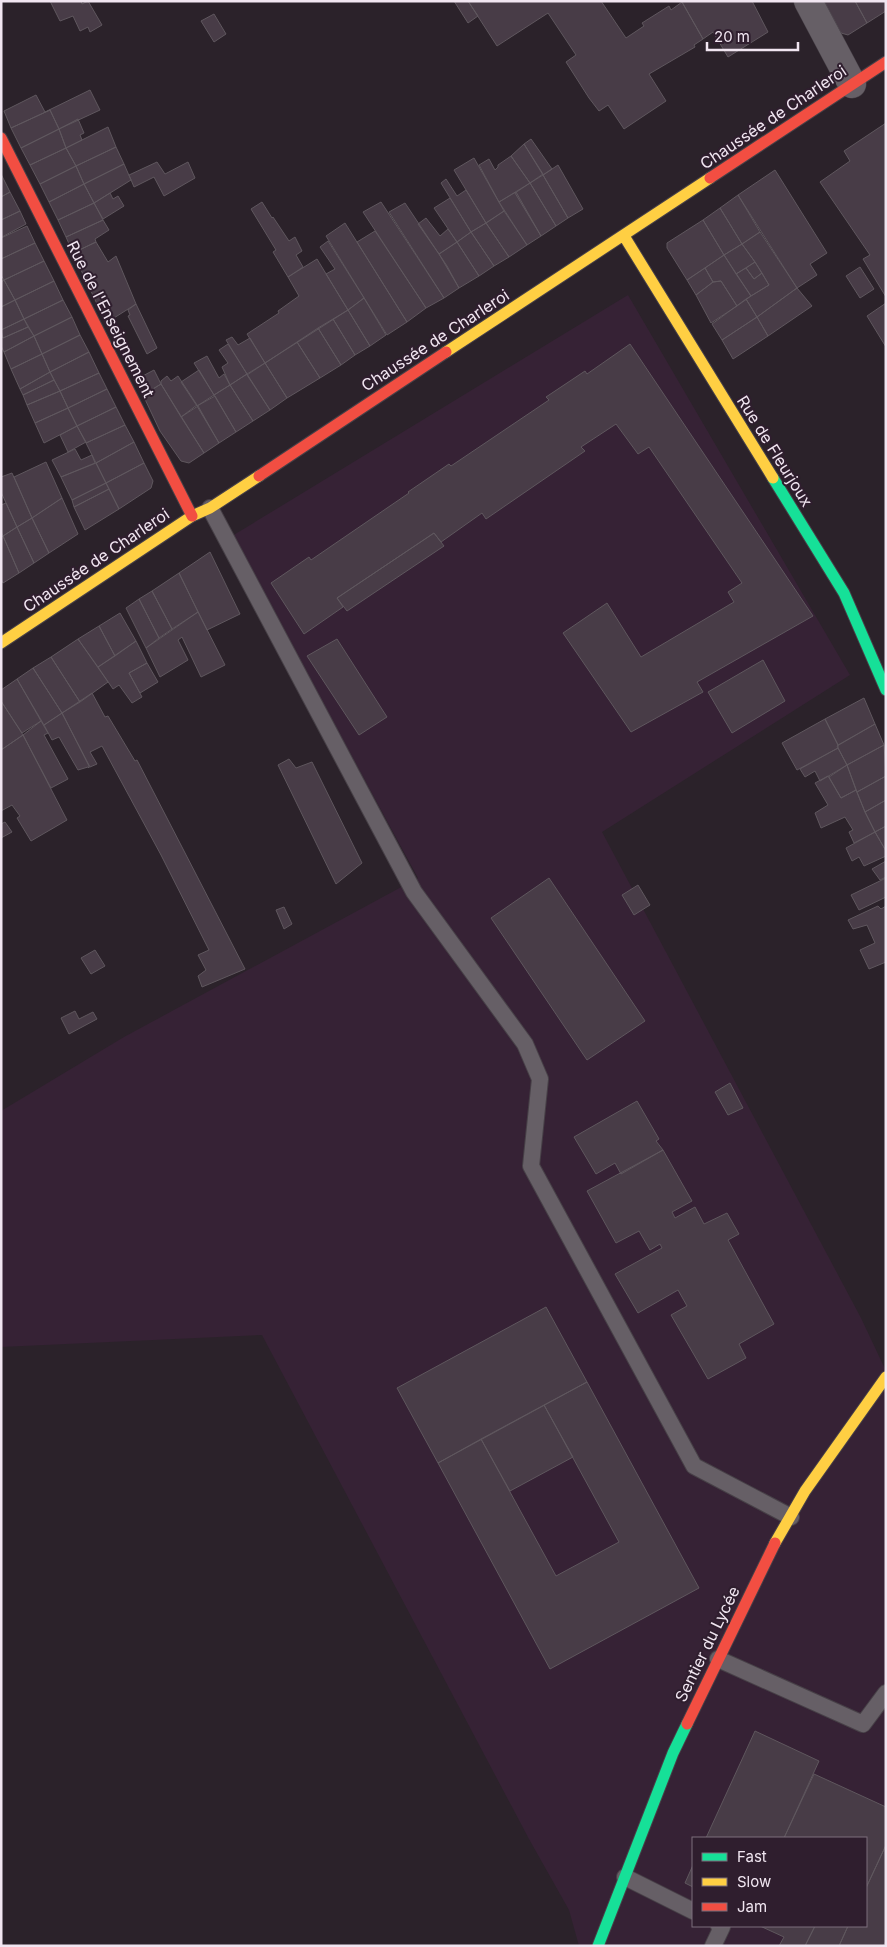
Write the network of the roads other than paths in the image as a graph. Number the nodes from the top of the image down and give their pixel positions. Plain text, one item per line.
1 (808, 1) edge
2 (886, 62) edge
3 (852, 84) junction
4 (1, 138) edge
5 (624, 236) junction
6 (210, 508) junction
7 (192, 516) junction
8 (1, 643) edge
9 (886, 690) edge
10 (886, 1378) edge
11 (791, 1517) junction
12 (718, 1659) junction
13 (886, 1693) edge
14 (625, 1876) junction
15 (692, 1910) edge
16 (722, 1927) edge
17 (598, 1946) edge
18 (713, 1946) edge

1 - 3 street
2 - 3 street, Chaussée de Charleroi
3 - 5 street, Chaussée de Charleroi
4 - 7 street, Rue de l'Enseignement
5 - 6 street, Chaussée de Charleroi
5 - 9 street, Rue de Fleurjoux
6 - 7 street, Chaussée de Charleroi
6 - 11 lane
7 - 8 street, Chaussée de Charleroi
10 - 11 street, Sentier du Lycée
11 - 12 street, Sentier du Lycée
12 - 13 lane
12 - 14 street, Sentier du Lycée
14 - 15 lane
14 - 17 street, Sentier du Lycée
16 - 18 lane

